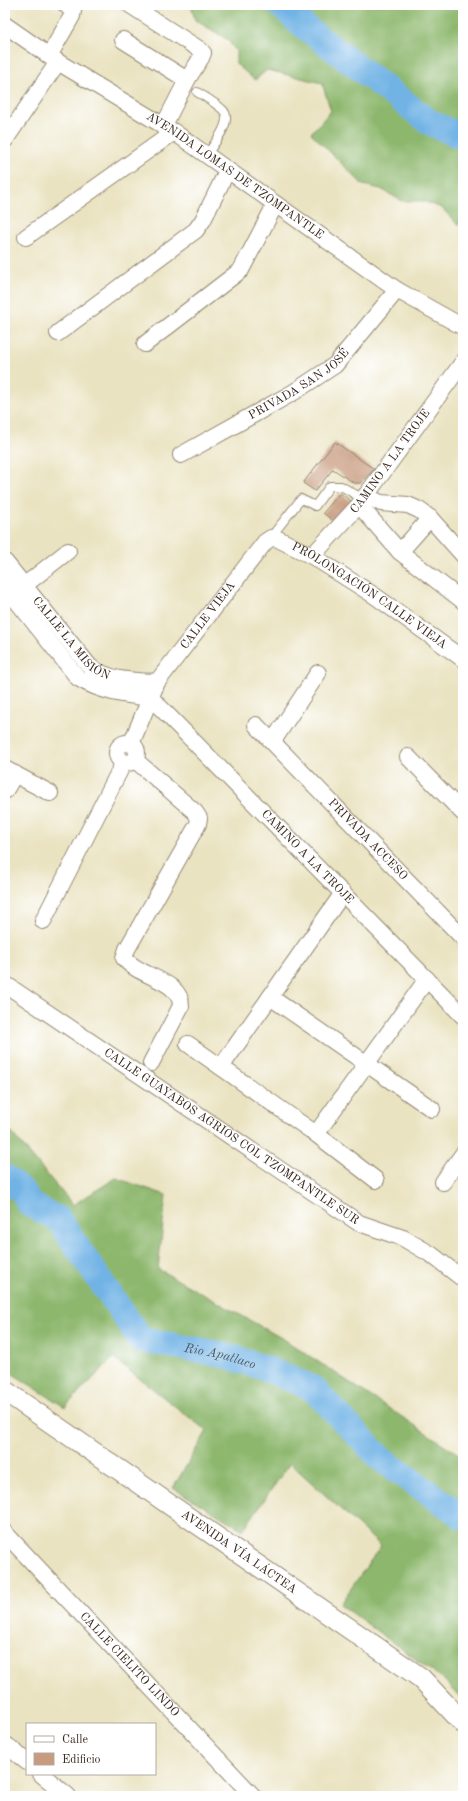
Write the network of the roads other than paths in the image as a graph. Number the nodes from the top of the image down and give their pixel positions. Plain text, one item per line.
1 (66, 5) edge
2 (130, 6) edge
3 (5, 25) edge
4 (123, 40) dead end
5 (54, 59) junction
6 (192, 86) junction
7 (168, 130) junction
8 (5, 140) edge
9 (206, 156) junction
10 (227, 171) junction
11 (275, 205) junction
12 (26, 237) dead end
13 (397, 290) junction
14 (463, 327) edge
15 (58, 333) dead end
16 (145, 344) dead end
17 (463, 362) edge
18 (181, 455) dead end
19 (362, 500) junction
20 (430, 518) junction
21 (270, 539) junction
22 (68, 551) dead end
23 (400, 552) junction
24 (463, 555) edge
25 (312, 556) junction
26 (5, 562) edge
27 (24, 585) junction
28 (7, 594) edge
29 (463, 601) edge
30 (463, 659) edge
31 (318, 673) dead end
32 (100, 682) junction
33 (157, 682) junction
34 (151, 698) junction
35 (256, 725) dead end
36 (273, 741) junction
37 (408, 756) dead end
38 (129, 761) junction
39 (10, 771) edge
40 (5, 791) edge
41 (50, 793) dead end
42 (463, 813) edge
43 (343, 893) junction
44 (43, 921) dead end
45 (463, 938) edge
46 (427, 979) junction
47 (5, 984) edge
48 (270, 997) junction
49 (463, 1016) edge
50 (188, 1044) dead end
51 (151, 1063) dead end
52 (366, 1064) junction
53 (221, 1067) junction
54 (432, 1109) dead end
55 (316, 1134) junction
56 (463, 1154) edge
57 (376, 1180) dead end
58 (443, 1182) dead end
59 (463, 1279) edge
60 (5, 1391) edge
61 (5, 1533) edge
62 (463, 1723) edge
63 (5, 1744) edge
64 (26, 1761) edge
65 (42, 1775) edge
66 (68, 1796) edge
67 (253, 1796) edge

1 - 5 street
2 - 6 street
3 - 5 street, AVENIDA LOMAS DE TZOMPANTLE
4 - 6 street
5 - 7 street, AVENIDA LOMAS DE TZOMPANTLE
5 - 8 street
6 - 7 street
6 - 9 lane
7 - 9 street, AVENIDA LOMAS DE TZOMPANTLE
7 - 12 street
9 - 10 street, AVENIDA LOMAS DE TZOMPANTLE
10 - 11 street, AVENIDA LOMAS DE TZOMPANTLE
10 - 15 street
11 - 13 street, AVENIDA LOMAS DE TZOMPANTLE
11 - 16 street
13 - 14 street, AVENIDA LOMAS DE TZOMPANTLE
13 - 18 street, PRIVADA SAN JOSÉ
17 - 19 street, CAMINO A LA TROJE
19 - 20 street
19 - 21 lane
19 - 23 street
19 - 25 street, CAMINO A LA TROJE
20 - 23 street
20 - 24 street
21 - 25 street, PROLONGACIÓN CALLE VIEJA
21 - 33 street, CALLE VIEJA
22 - 27 street
23 - 29 street
25 - 30 street, PROLONGACIÓN CALLE VIEJA
26 - 27 street, CALLE LA MISIÓN
27 - 28 street
27 - 32 street, CALLE LA MISIÓN
28 - 32 street, CALLE LA MISIÓN
31 - 36 street
32 - 33 street, CALLE LA MISIÓN
32 - 34 street, CALLE LA MISIÓN
33 - 34 street, CALLE VIEJA
34 - 38 street, CALLE VIEJA
34 - 43 street, CAMINO A LA TROJE
35 - 36 street, PRIVADA ACCESO
36 - 45 street, PRIVADA ACCESO
37 - 42 street
38 - 44 street
38 - 51 street
39 - 40 street
39 - 41 street
43 - 46 street, CAMINO A LA TROJE
43 - 48 street
46 - 49 street, CAMINO A LA TROJE
46 - 52 street
47 - 59 street, CALLE GUAYABOS AGRIOS COL TZOMPANTLE SUR
48 - 52 street
48 - 53 street
50 - 53 street
52 - 54 street
52 - 55 street
53 - 55 street
55 - 57 street
56 - 58 street
60 - 62 street, AVENIDA VÍA LÁCTEA
61 - 67 street, CALLE CIELITO LINDO
63 - 64 street
65 - 66 street

